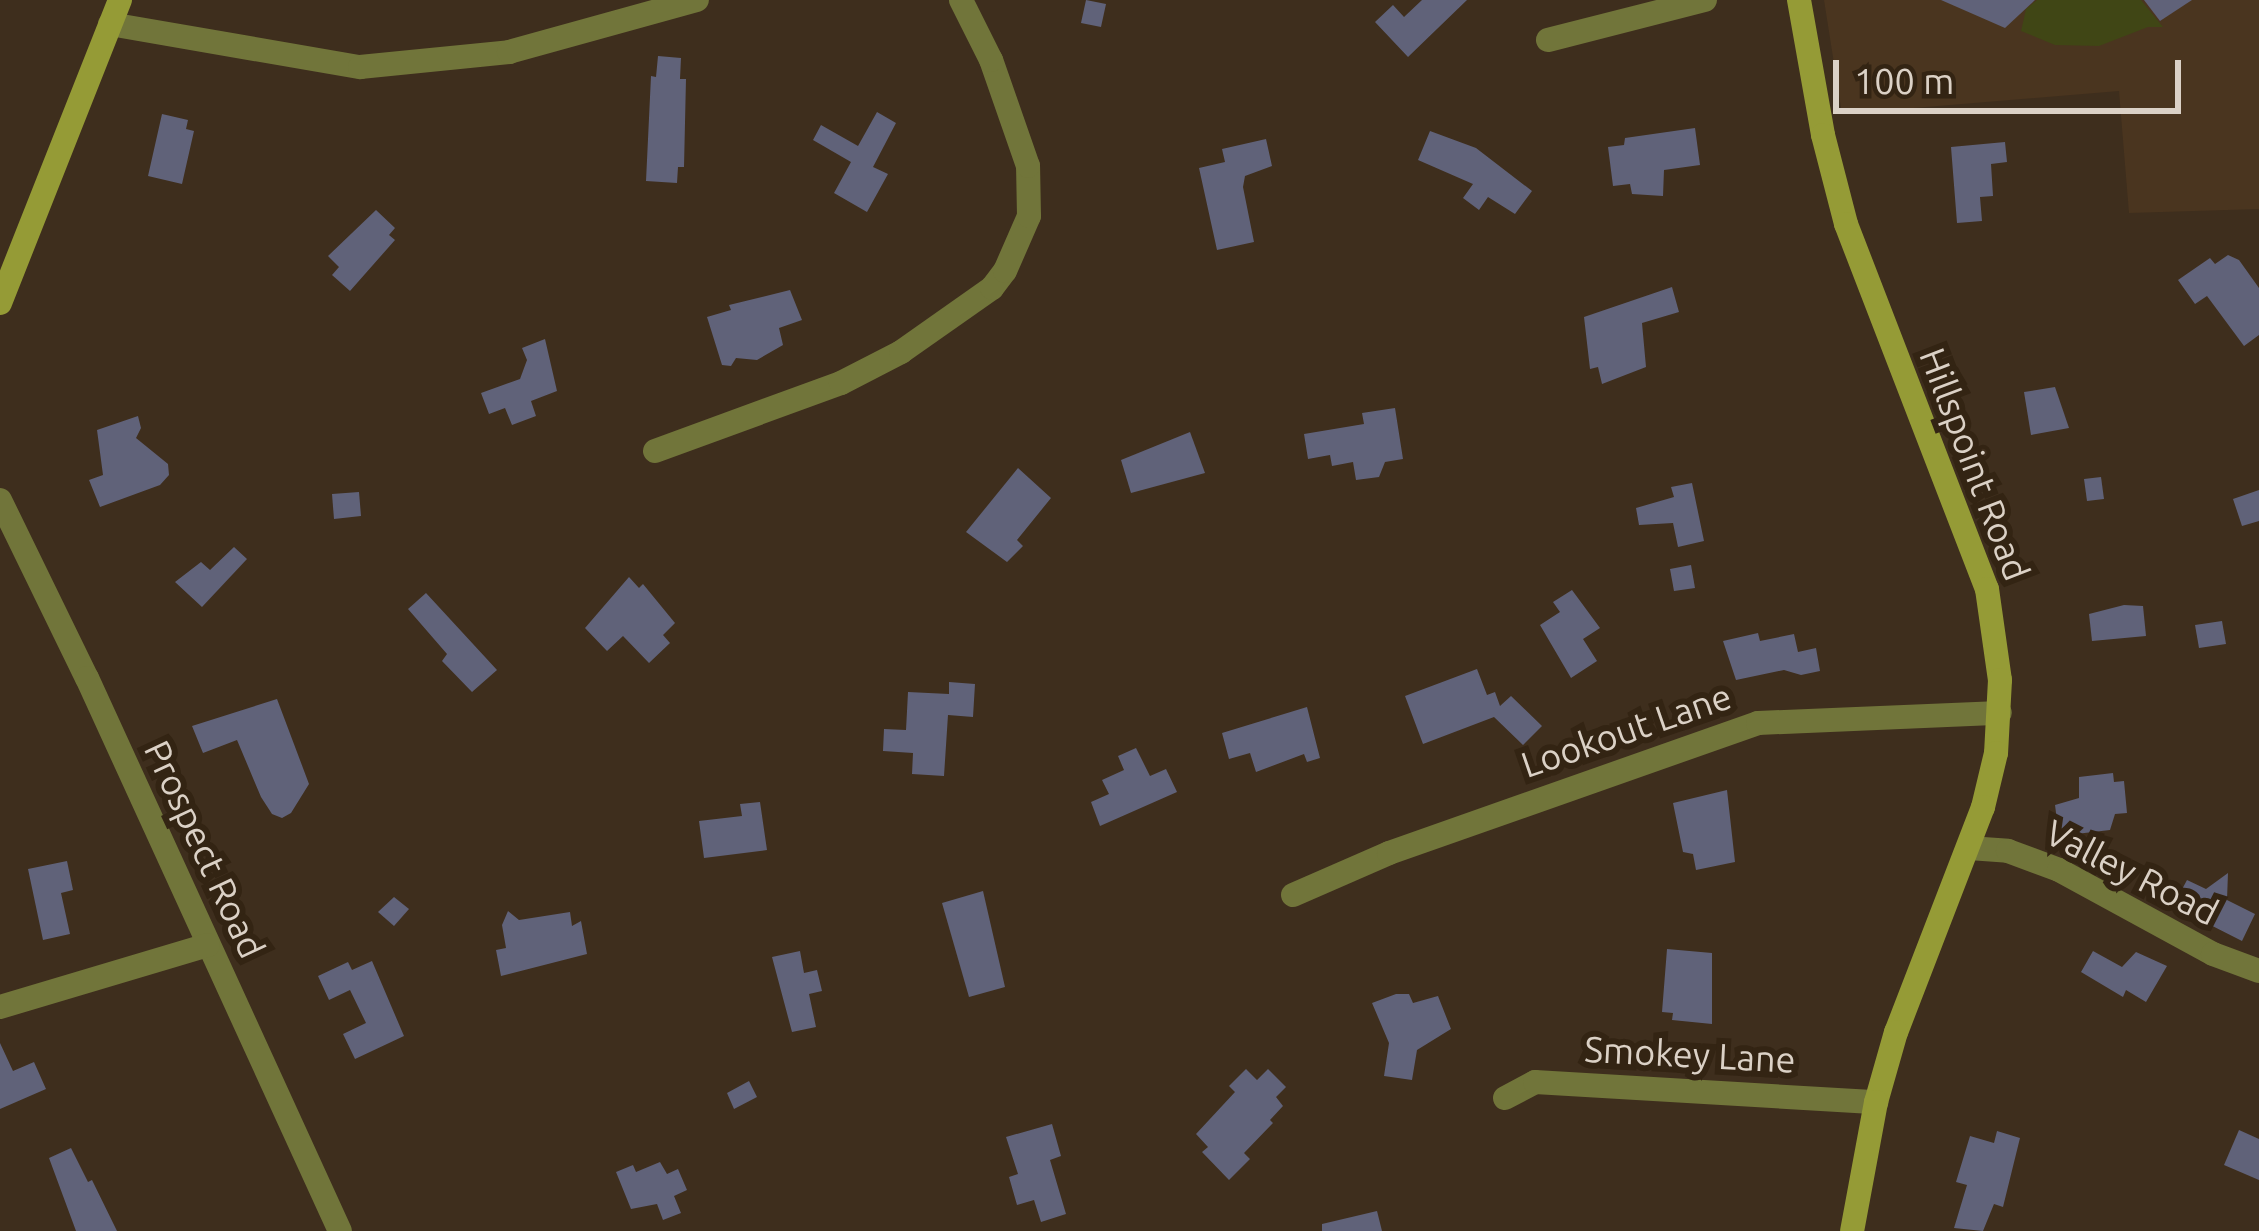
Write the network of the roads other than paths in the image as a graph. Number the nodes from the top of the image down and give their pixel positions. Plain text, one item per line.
1 (697, 0) edge
2 (961, 0) edge
3 (1705, 0) edge
4 (1799, 0) edge
5 (115, 12) edge
6 (1548, 40) dead end
7 (0, 303) edge
8 (655, 451) dead end
9 (0, 500) edge
10 (2000, 713) junction
11 (1969, 848) junction
12 (1292, 896) dead end
13 (208, 945) junction
14 (2259, 971) edge
15 (0, 1007) edge
16 (1505, 1098) dead end
17 (1876, 1102) junction
18 (340, 1231) edge
19 (1852, 1231) edge

1 - 5 street
2 - 8 street
3 - 6 street
4 - 10 street, Hillspoint Road
5 - 7 street
9 - 13 street, Prospect Road
10 - 11 street, Hillspoint Road
10 - 12 street, Lookout Lane
11 - 14 street, Valley Road
11 - 17 street, Hillspoint Road
13 - 15 street
13 - 18 street, Prospect Road
16 - 17 street, Smokey Lane
17 - 19 street, Hillspoint Road

